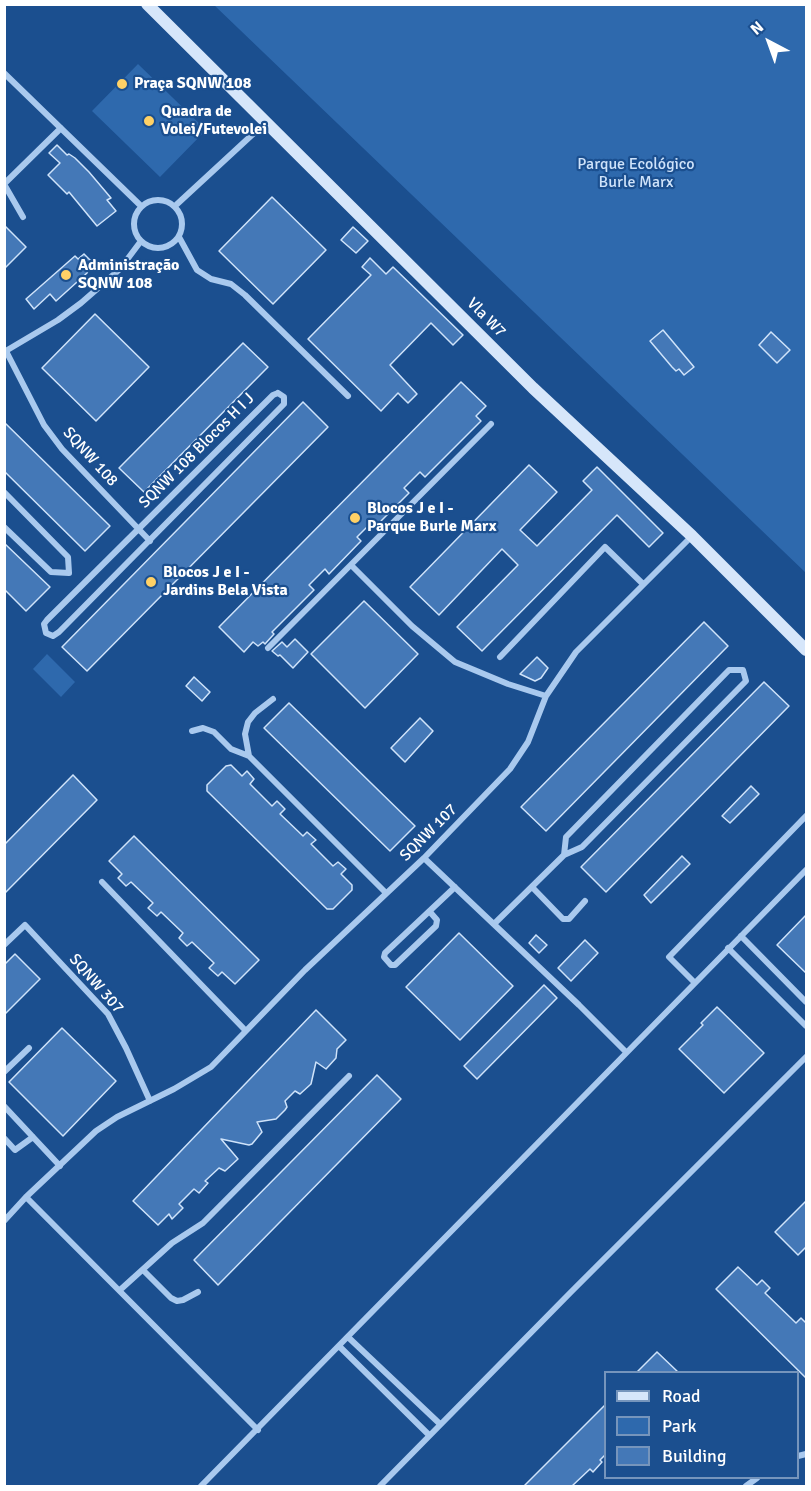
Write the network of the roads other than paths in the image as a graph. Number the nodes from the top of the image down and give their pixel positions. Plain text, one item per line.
1 (147, 4) edge
2 (4, 73) edge
3 (267, 122) junction
4 (62, 128) junction
5 (4, 184) edge
6 (141, 206) junction
7 (175, 206) junction
8 (22, 217) dead end
9 (179, 237) junction
10 (141, 241) junction
11 (5, 351) edge
12 (348, 396) dead end
13 (491, 424) dead end
14 (4, 492) edge
15 (4, 527) edge
16 (138, 529) junction
17 (692, 536) junction
18 (150, 541) junction
19 (351, 565) junction
20 (643, 584) junction
21 (268, 648) dead end
22 (807, 650) edge
23 (500, 657) dead end
24 (546, 696) junction
25 (273, 699) dead end
26 (192, 731) dead end
27 (249, 756) junction
28 (807, 816) edge
29 (564, 855) junction
30 (424, 858) junction
31 (807, 870) edge
32 (102, 882) dead end
33 (532, 887) junction
34 (455, 888) junction
35 (386, 893) junction
36 (585, 902) dead end
37 (430, 912) junction
38 (494, 924) junction
39 (741, 936) junction
40 (4, 945) edge
41 (728, 948) junction
42 (695, 982) junction
43 (807, 1002) edge
44 (807, 1026) edge
45 (245, 1030) junction
46 (29, 1048) dead end
47 (626, 1052) junction
48 (807, 1057) edge
49 (4, 1072) edge
50 (349, 1076) dead end
51 (150, 1101) junction
52 (4, 1106) edge
53 (33, 1137) junction
54 (4, 1138) edge
55 (60, 1166) junction
56 (26, 1197) junction
57 (4, 1221) edge
58 (142, 1270) junction
59 (120, 1290) junction
60 (198, 1292) dead end
61 (349, 1338) junction
62 (339, 1347) junction
63 (440, 1424) junction
64 (258, 1430) junction
65 (429, 1435) junction
66 (201, 1486) edge
67 (380, 1486) edge

1 - 3 main road, Vla W7
2 - 4 street
3 - 7 street
3 - 17 main road, Vla W7
4 - 5 street
4 - 6 street
5 - 8 street
6 - 7 street
6 - 10 street
7 - 9 street
9 - 10 street
9 - 12 street
10 - 11 street, SQNW 108
11 - 16 street, SQNW 108
13 - 19 street
14 - 15 street
16 - 18 street, SQNW 108
16 - 18 street, SQNW 108 Blocos H I J
16 - 18 street, SQNW 108 Blocos H I J
17 - 20 street, SQNW 107
17 - 22 main road, Vla W7
19 - 21 street
19 - 24 street
20 - 23 street
20 - 24 street, SQNW 107
24 - 30 street, SQNW 107
25 - 27 street
26 - 27 street
27 - 35 street
28 - 42 street
29 - 29 street
29 - 33 street
30 - 34 street
30 - 35 street, SQNW 107
31 - 39 street
32 - 45 street
33 - 36 street
33 - 38 street
34 - 37 street
34 - 38 street
35 - 45 street, SQNW 107
37 - 37 street
38 - 47 street
39 - 41 street
39 - 43 street
40 - 51 street, SQNW 307
41 - 42 street
41 - 44 street
42 - 47 street
45 - 51 street
46 - 49 street
47 - 61 street
48 - 63 street
50 - 58 street
51 - 55 street
52 - 53 street
53 - 54 street
53 - 55 street
55 - 56 street
56 - 57 street
56 - 59 street
58 - 59 street
58 - 60 street
59 - 64 street
61 - 62 street
61 - 63 street
62 - 64 street
62 - 65 street
63 - 65 street
64 - 66 street
65 - 67 street

